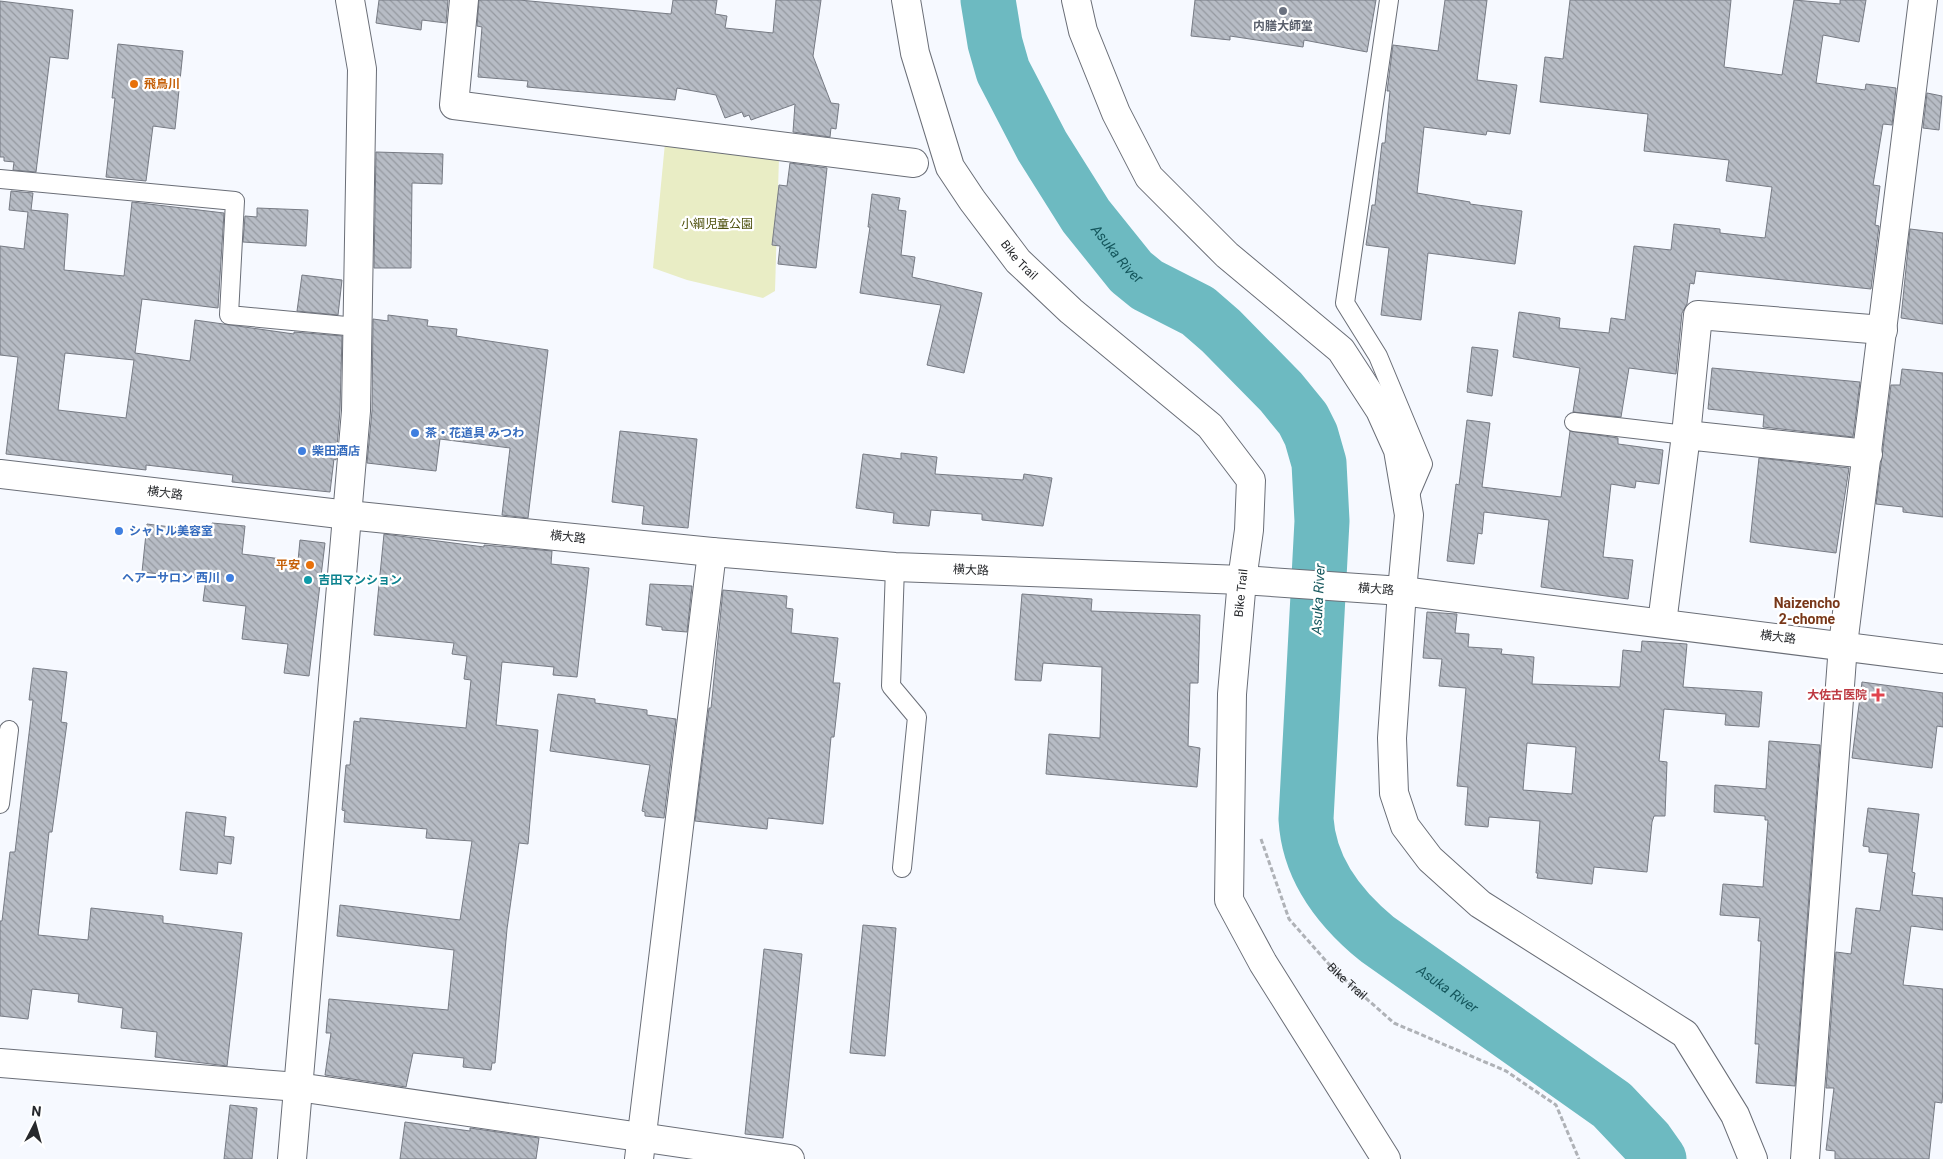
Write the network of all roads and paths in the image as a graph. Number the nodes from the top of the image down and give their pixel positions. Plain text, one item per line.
1 (350, 0) edge
2 (464, 0) edge
3 (906, 0) edge
4 (1076, 0) edge
5 (1389, 0) edge
6 (1923, 0) edge
7 (914, 163) dead end
8 (0, 179) edge
9 (358, 327) junction
10 (1883, 330) junction
11 (1574, 422) dead end
12 (1686, 436) junction
13 (1868, 454) junction
14 (0, 474) edge
15 (1407, 502) junction
16 (348, 515) junction
17 (712, 552) junction
18 (895, 567) junction
19 (1242, 580) junction
20 (1402, 591) junction
21 (1662, 622) junction
22 (1844, 645) junction
23 (1943, 659) edge
24 (8, 730) dead end
25 (0, 804) edge
26 (1259, 834) dead end
27 (902, 868) dead end
28 (0, 1063) edge
29 (298, 1087) junction
30 (641, 1148) edge
31 (292, 1159) edge
32 (790, 1159) edge
33 (1386, 1159) edge
34 (1579, 1159) edge
35 (1753, 1159) edge
36 (1805, 1159) edge

1 - 9 street
2 - 7 street
3 - 19 street, Bike Trail
4 - 15 street
5 - 15 lane
6 - 10 street
8 - 9 lane
9 - 16 street
10 - 12 street
10 - 13 street
11 - 12 lane
12 - 13 street
12 - 21 street
13 - 22 street
14 - 16 street, 横大路
15 - 20 street
16 - 17 street, 横大路
16 - 29 street
17 - 18 street, 横大路
17 - 30 street
18 - 19 street, 横大路
18 - 27 lane
19 - 20 street, 横大路
19 - 33 street, Bike Trail
20 - 21 street, 横大路
20 - 35 street
21 - 22 street, 横大路
22 - 23 street, 横大路
22 - 36 street
24 - 25 lane
26 - 34 path, Bike Trail
28 - 29 street
29 - 30 street
29 - 31 street
30 - 32 street

